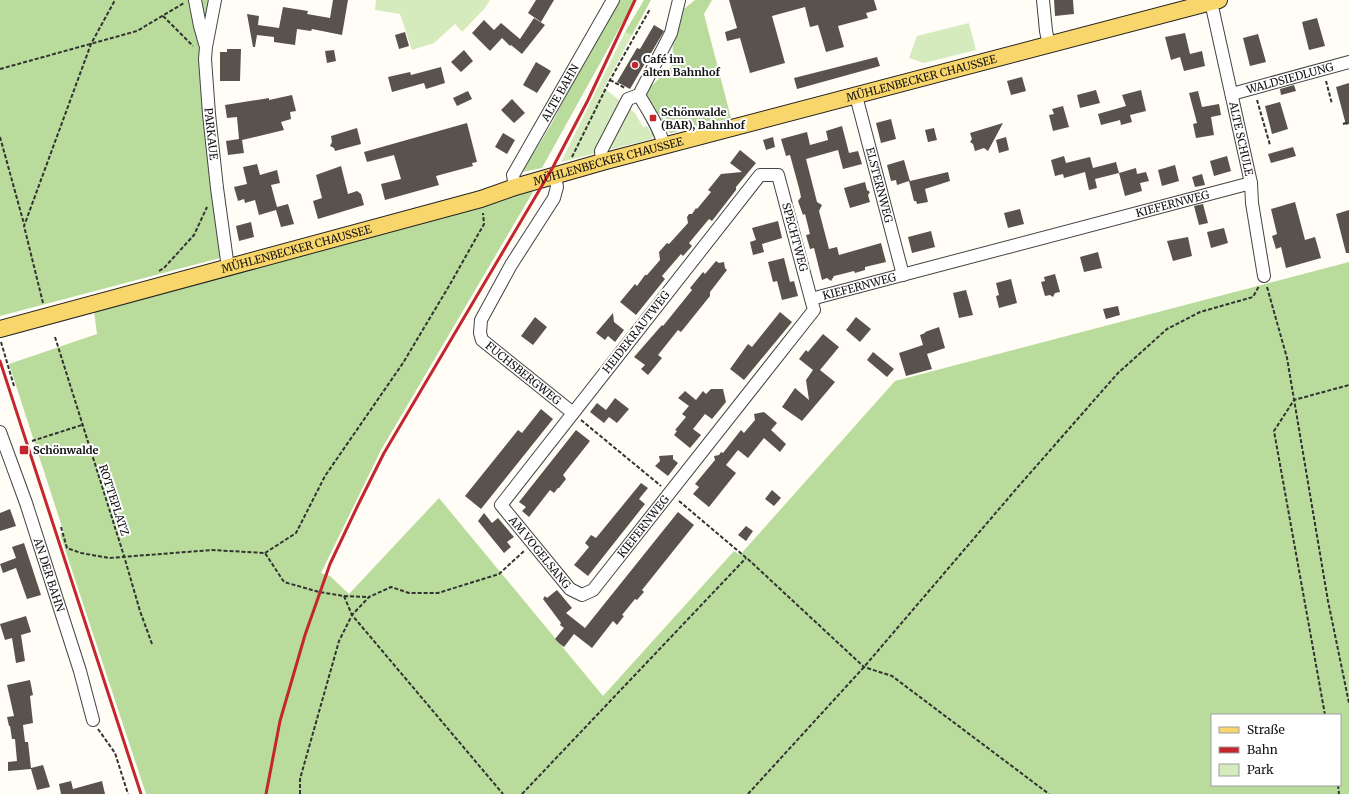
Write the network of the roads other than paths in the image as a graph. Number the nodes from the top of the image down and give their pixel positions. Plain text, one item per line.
1 (195, 0) edge
2 (215, 0) edge
3 (613, 0) edge
4 (679, 0) edge
5 (1043, 0) edge
6 (1215, 1) edge
7 (1195, 3) edge
8 (1049, 45) junction
9 (205, 53) junction
10 (1349, 62) edge
11 (1232, 94) junction
12 (639, 95) junction
13 (856, 96) junction
14 (664, 146) junction
15 (602, 162) junction
16 (778, 175) joint
17 (555, 176) junction
18 (1251, 183) junction
19 (515, 187) junction
20 (228, 268) junction
21 (903, 275) junction
22 (1264, 276) road end
23 (811, 299) junction
24 (2, 328) edge
25 (573, 413) junction
26 (0, 432) edge
27 (501, 505) joint
28 (582, 595) joint
29 (93, 720) road end

1 - 9 street
2 - 9 street, PARKAUE
3 - 19 street, ALTE BAHN
4 - 12 street
5 - 8 street
6 - 7 main road, MÜHLENBECKER CHAUSSEE
6 - 11 street, ALTE SCHULE
7 - 8 main road, MÜHLENBECKER CHAUSSEE
8 - 13 main road, MÜHLENBECKER CHAUSSEE
9 - 20 street, PARKAUE
10 - 11 street, WALDSIEDLUNG
11 - 18 street, ALTE SCHULE
12 - 14 street
12 - 15 street
13 - 14 main road, MÜHLENBECKER CHAUSSEE
13 - 21 street, ELSTERNWEG
14 - 15 main road, MÜHLENBECKER CHAUSSEE
15 - 17 main road, MÜHLENBECKER CHAUSSEE
16 - 23 street, SPECHTWEG
16 - 25 street, HEIDEKRAUTWEG
17 - 19 main road, MÜHLENBECKER CHAUSSEE
17 - 25 street, FUCHSBERGWEG
18 - 21 street, KIEFERNWEG
18 - 22 street, ALTE SCHULE
19 - 20 main road, MÜHLENBECKER CHAUSSEE
20 - 24 main road, MÜHLENBECKER CHAUSSEE
21 - 23 street, KIEFERNWEG
23 - 28 street, KIEFERNWEG
25 - 27 street, HEIDEKRAUTWEG
26 - 29 street, AN DER BAHN
27 - 28 street, AM VOGELSANG

